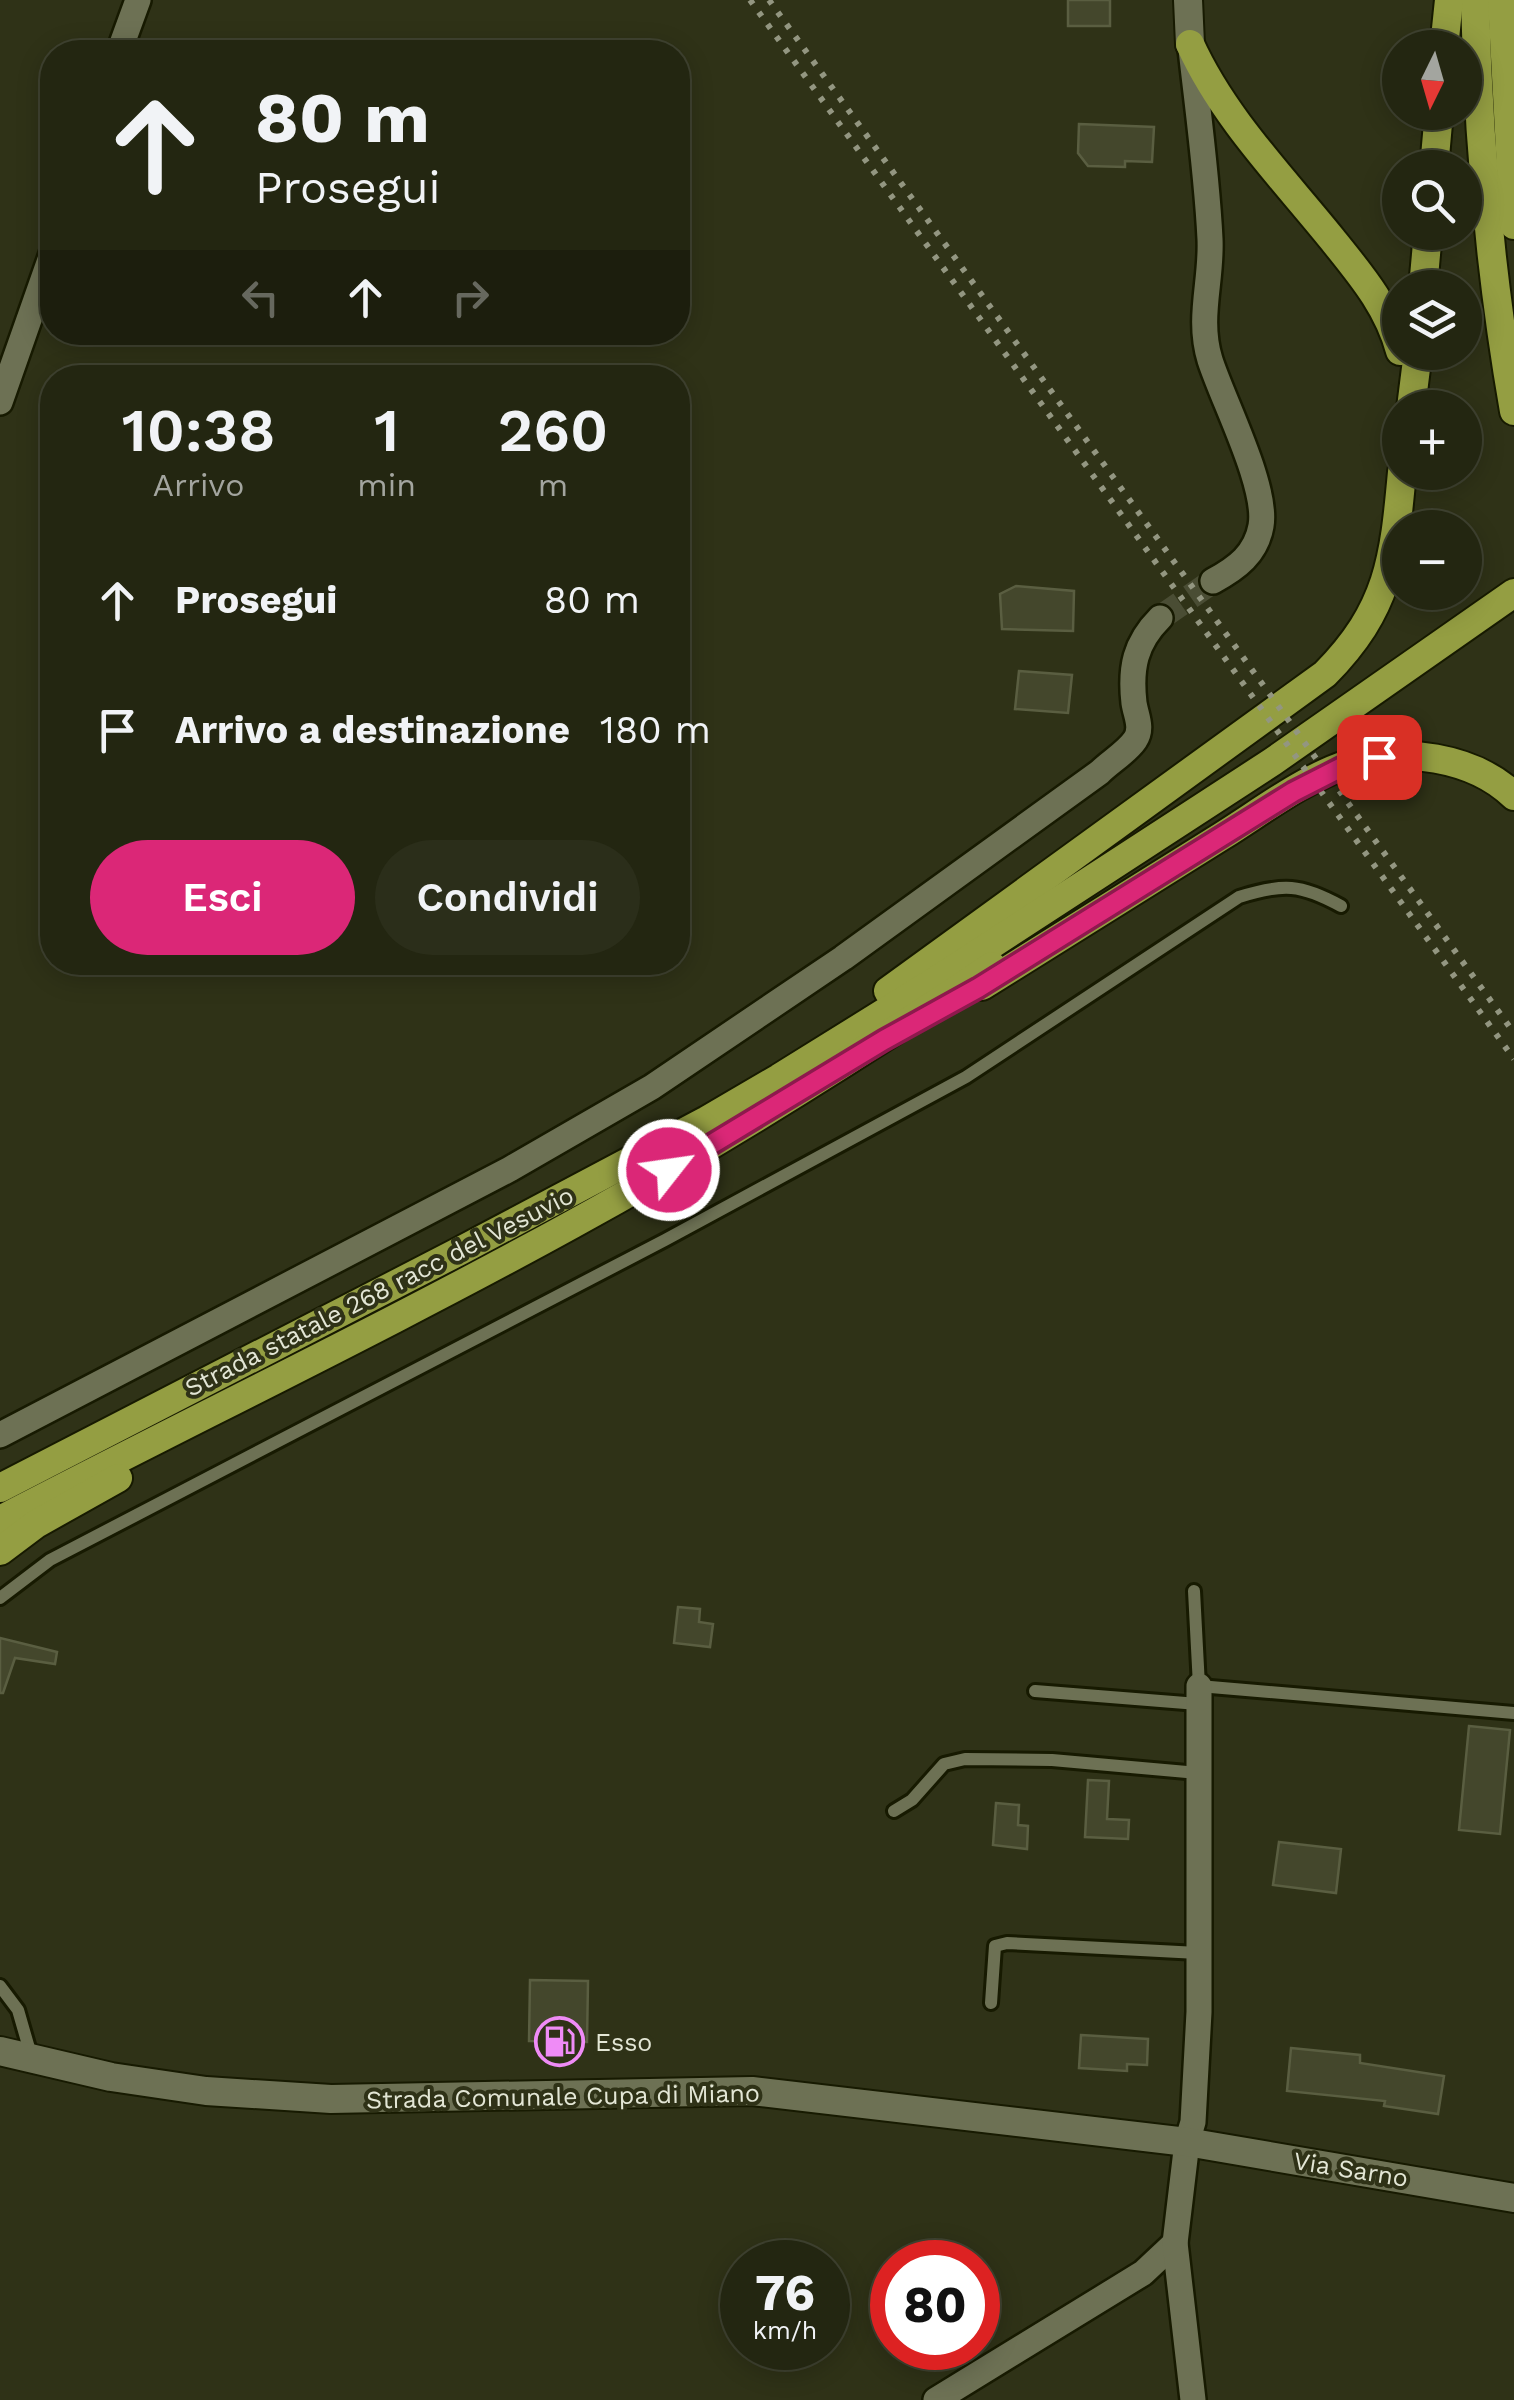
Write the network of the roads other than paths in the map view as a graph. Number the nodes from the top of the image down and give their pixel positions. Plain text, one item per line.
1 (138, 0) edge
2 (1188, 0) edge
3 (1448, 0) edge
4 (1475, 0) edge
5 (1502, 0) edge
6 (1446, 30) edge
7 (123, 40) edge
8 (1190, 44) junction
9 (1199, 116) junction
10 (1236, 121) junction
11 (1514, 225) edge
12 (40, 288) edge
13 (1382, 305) edge
14 (0, 402) edge
15 (1514, 411) edge
16 (1400, 490) edge
17 (1213, 581) tunnel mouth
18 (1514, 593) edge
19 (1160, 618) tunnel mouth
20 (1272, 762) junction
21 (1514, 796) edge
22 (1341, 906) dead end
23 (884, 1040) junction
24 (644, 1151) junction
25 (261, 1387) junction
26 (0, 1435) edge
27 (0, 1488) edge
28 (0, 1520) edge
29 (0, 1551) edge
30 (1194, 1592) dead end
31 (0, 1598) edge
32 (1035, 1690) dead end
33 (1199, 1695) junction
34 (1514, 1712) edge
35 (1198, 1773) junction
36 (894, 1811) dead end
37 (1198, 1954) junction
38 (0, 1986) edge
39 (991, 2003) dead end
40 (0, 2051) edge
41 (32, 2059) junction
42 (1187, 2142) junction
43 (1514, 2198) edge
44 (1175, 2244) junction
45 (936, 2400) edge
46 (1194, 2400) edge

1 - 7 street
2 - 8 street
3 - 6 highway
4 - 15 highway
5 - 11 highway
8 - 9 street
8 - 10 highway
9 - 10 highway
9 - 17 street
10 - 13 highway
12 - 14 street
16 - 24 highway
18 - 20 highway, Strada statale 268 racc del Vesuvio
19 - 26 street
20 - 23 highway, Strada statale 268 racc del Vesuvio
20 - 24 highway, Strada statale 268 racc del Vesuvio
21 - 23 highway
22 - 31 lane
23 - 25 highway, Strada statale 268 racc del Vesuvio
24 - 27 highway, Strada statale 268 racc del Vesuvio
25 - 28 highway, Strada statale 268 racc del Vesuvio
25 - 29 highway
30 - 33 lane
32 - 33 lane
33 - 34 lane
33 - 35 street
35 - 36 lane
35 - 37 street
37 - 39 lane
37 - 42 street
38 - 41 lane
40 - 41 street, Strada Comunale Cupa di Miano
41 - 42 street, Strada Comunale Cupa di Miano
42 - 43 street, Via Sarno
42 - 44 street
44 - 45 street
44 - 46 street

